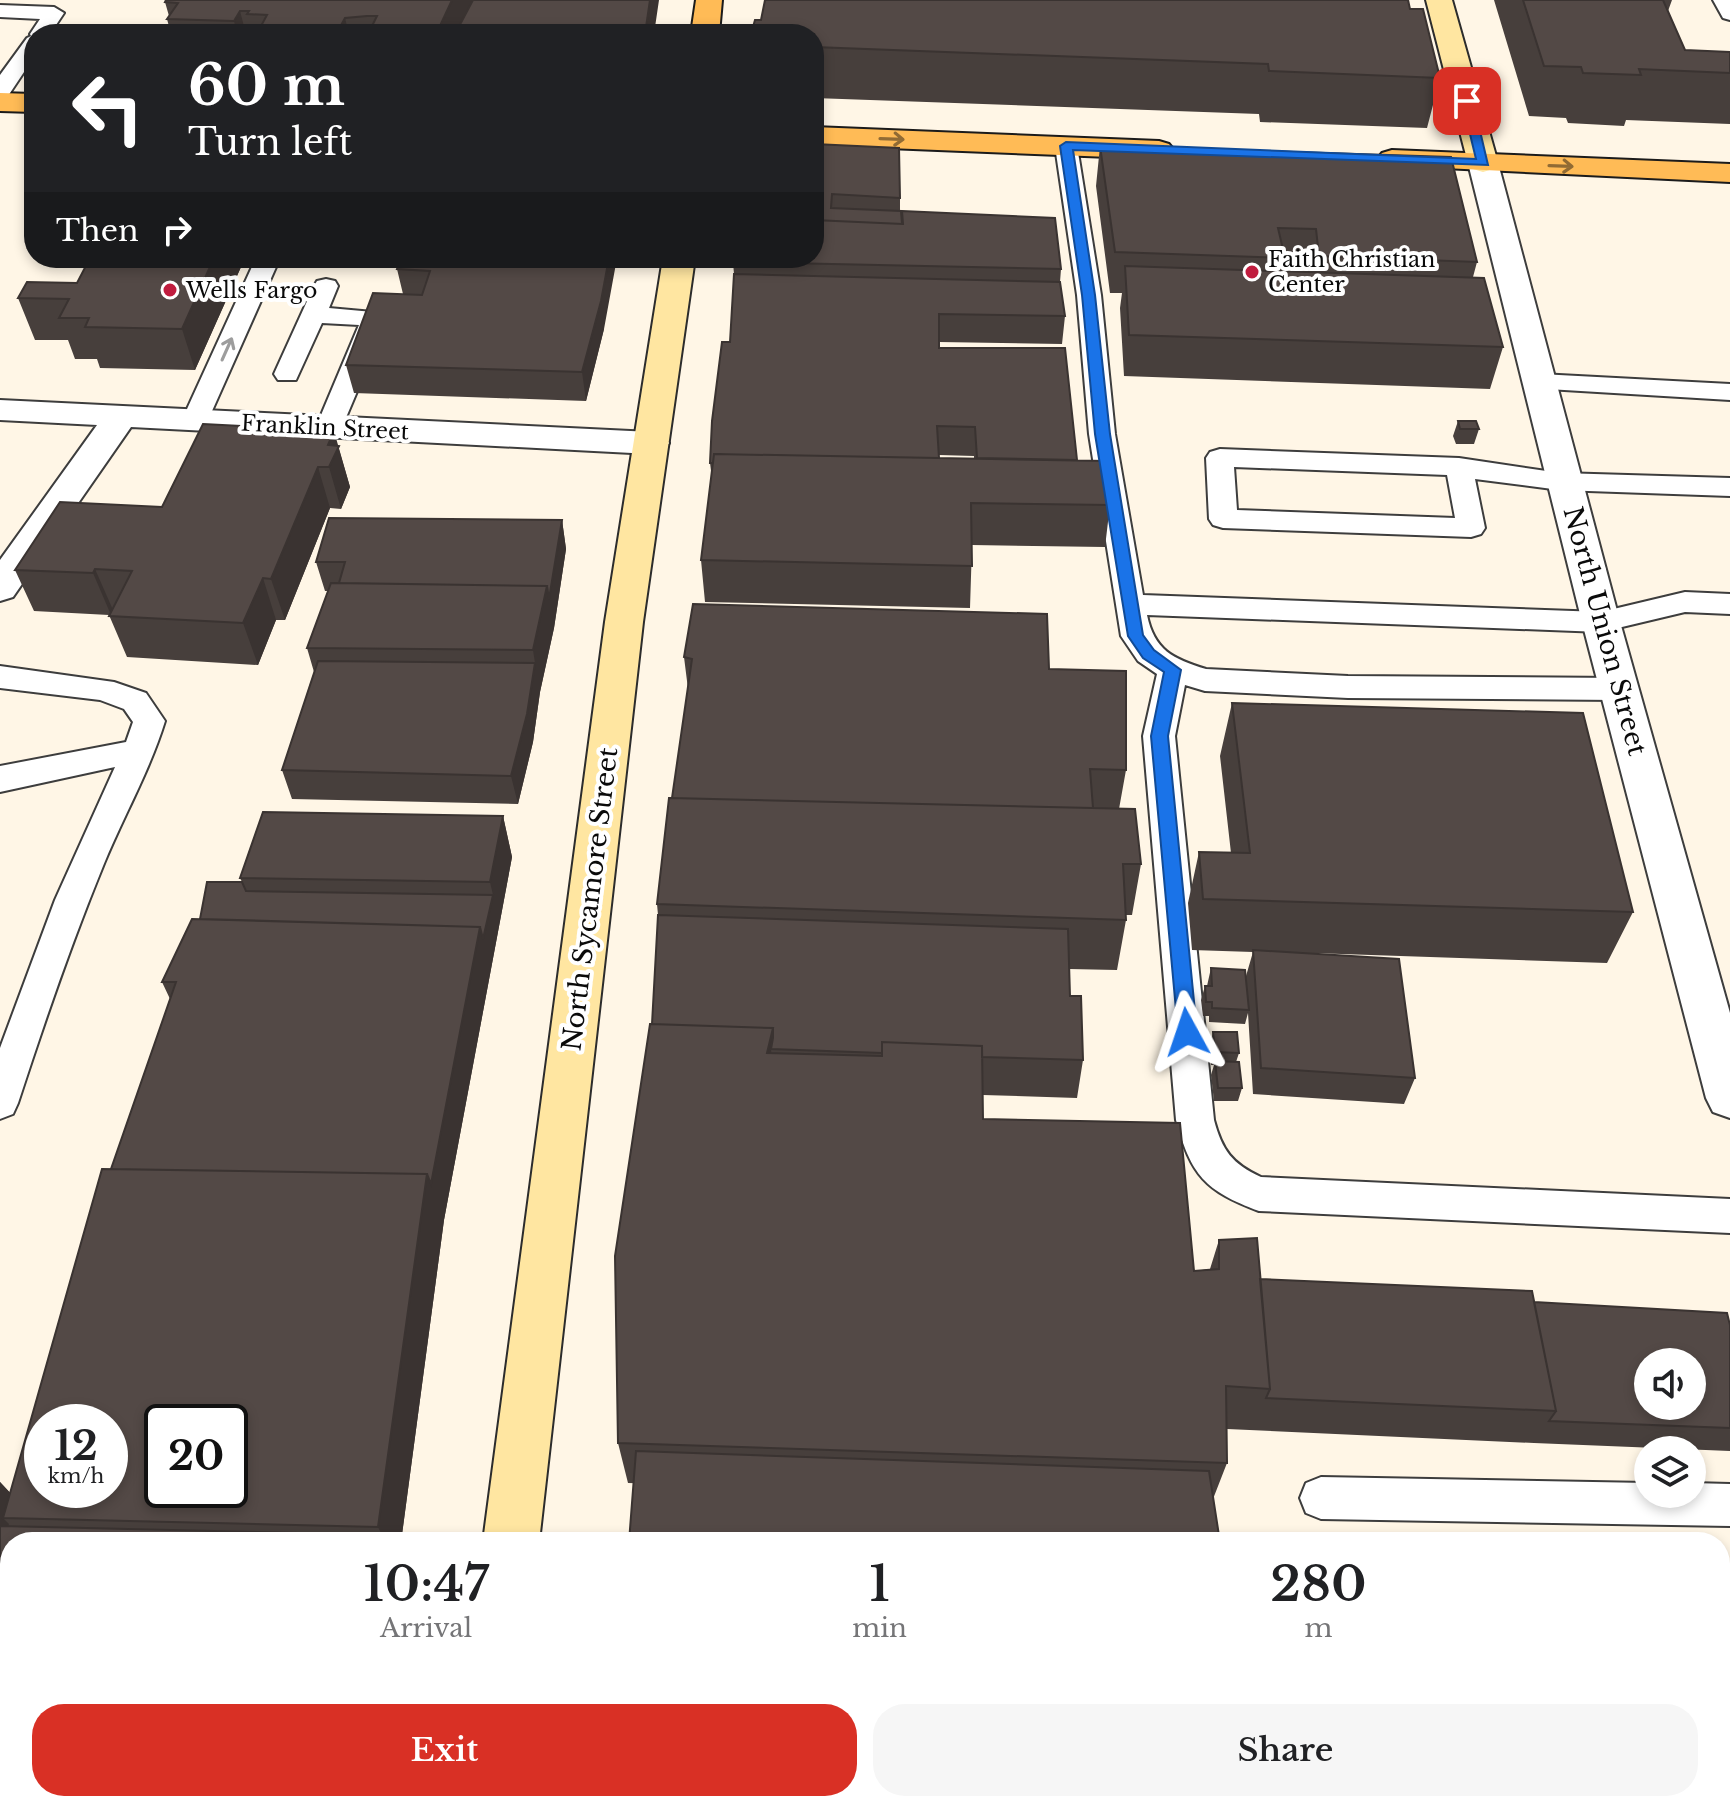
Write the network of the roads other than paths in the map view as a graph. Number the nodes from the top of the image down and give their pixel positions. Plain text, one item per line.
1 (709, 0) edge
2 (1439, 0) edge
3 (1723, 0) edge
4 (0, 11) edge
5 (1730, 14) edge
6 (47, 24) edge
7 (706, 24) edge
8 (24, 56) edge
9 (0, 91) edge
10 (0, 102) edge
11 (24, 103) edge
12 (824, 136) edge
13 (1066, 146) junction
14 (1190, 151) edge
15 (1360, 158) edge
16 (1483, 163) junction
17 (1730, 173) edge
18 (263, 268) edge
19 (677, 268) edge
20 (326, 286) dead end
21 (314, 315) junction
22 (287, 374) dead end
23 (1540, 382) junction
24 (1730, 392) edge
25 (0, 410) edge
26 (121, 416) junction
27 (195, 420) junction
28 (329, 427) junction
29 (651, 443) junction
30 (1459, 467) junction
31 (1566, 481) junction
32 (1730, 487) edge
33 (0, 588) edge
34 (1130, 604) junction
35 (1730, 604) edge
36 (1601, 622) junction
37 (1173, 670) junction
38 (0, 677) edge
39 (1619, 689) junction
40 (141, 751) junction
41 (0, 780) edge
42 (1730, 1098) edge
43 (0, 1103) edge
44 (1730, 1216) edge
45 (1321, 1498) dead end
46 (1730, 1505) edge
47 (512, 1532) edge

1 - 7 main road
2 - 16 street
3 - 5 lane
4 - 6 lane
8 - 9 lane
10 - 11 main road
12 -> 13 main road
13 - 14 main road
13 - 34 lane
15 - 16 main road
16 -> 17 main road
16 - 23 street, North Union Street
27 -> 18 lane
19 - 29 street, North Sycamore Street
20 - 21 lane
21 - 22 lane
21 - 28 lane
23 - 24 lane
23 - 31 street, North Union Street
25 - 26 street, Franklin Street
26 - 27 street, Franklin Street
26 - 33 street
27 - 28 street, Franklin Street
28 - 29 street, Franklin Street
29 - 47 street, North Sycamore Street
30 - 30 lane
30 - 31 lane
31 - 32 lane
31 - 36 street, North Union Street
34 - 36 lane
34 - 37 lane
35 - 36 lane
36 - 39 street, North Union Street
37 - 39 lane
37 - 44 lane
38 - 40 lane
39 - 42 street, North Union Street
40 - 41 lane
40 - 43 lane
45 - 46 lane

